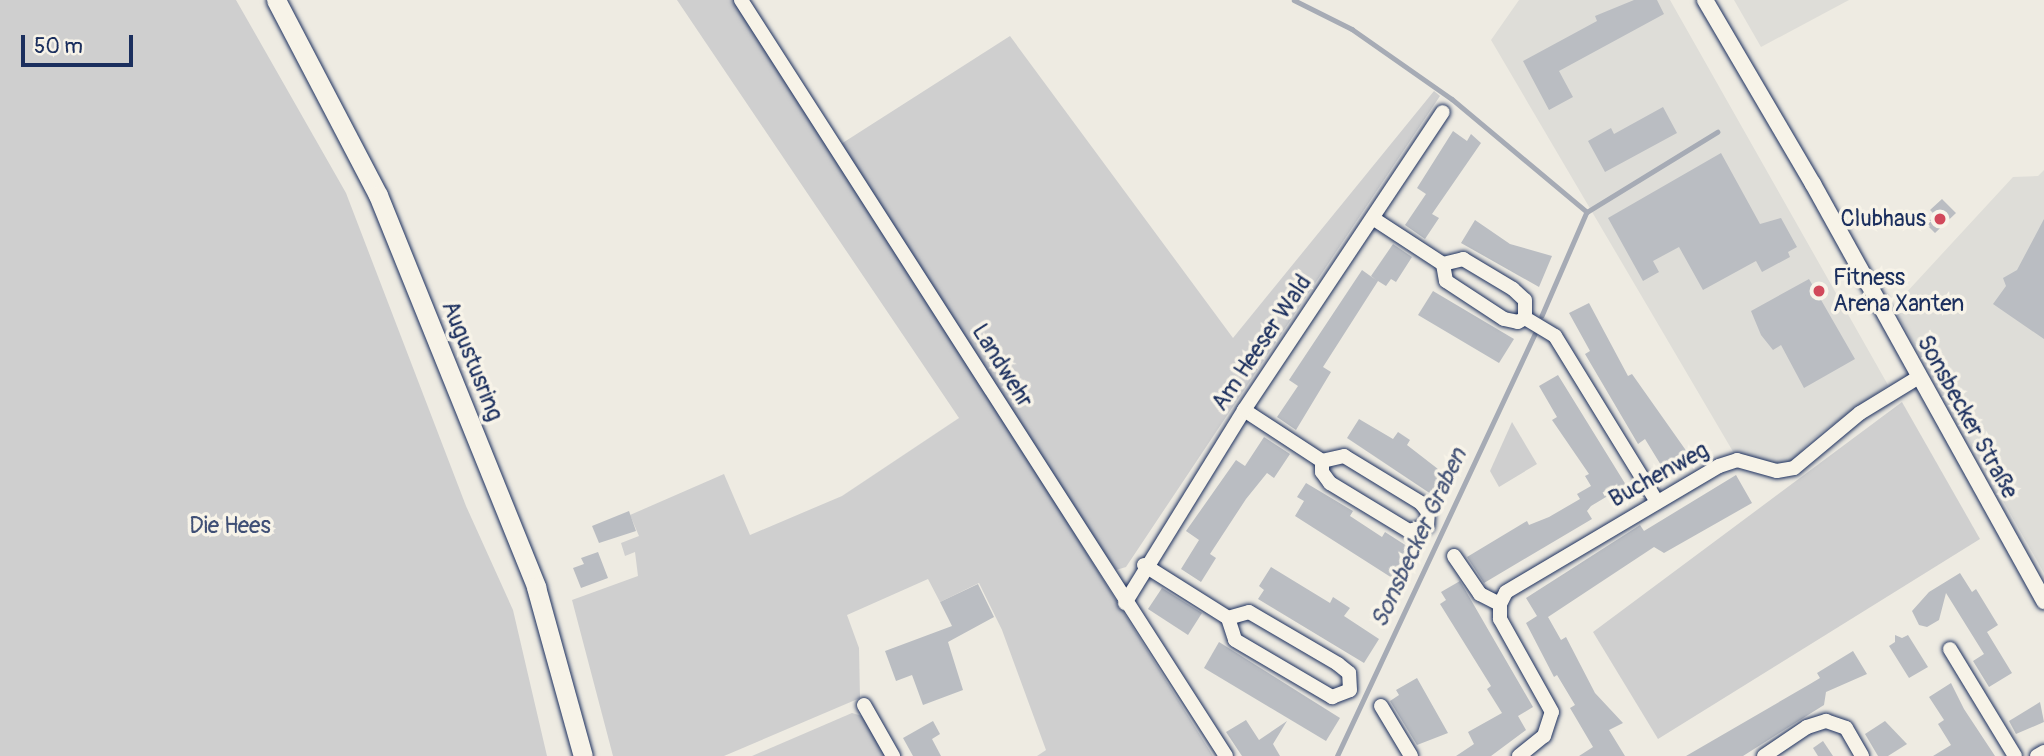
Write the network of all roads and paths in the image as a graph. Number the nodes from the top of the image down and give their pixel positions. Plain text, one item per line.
1 (276, 0) edge
2 (741, 0) edge
3 (1705, 0) edge
4 (1443, 112) dead end
5 (1374, 219) junction
6 (1443, 264) junction
7 (1525, 317) junction
8 (1919, 377) junction
9 (1244, 410) junction
10 (1322, 461) junction
11 (1657, 502) junction
12 (1454, 556) dead end
13 (1144, 565) junction
14 (2044, 601) edge
15 (1125, 603) junction
16 (1500, 604) junction
17 (1228, 618) junction
18 (1950, 649) dead end
19 (864, 705) dead end
20 (1381, 706) dead end
21 (2044, 752) edge
22 (583, 756) edge
23 (893, 756) edge
24 (1226, 756) edge
25 (1411, 756) edge
26 (1519, 756) edge
27 (1764, 756) edge
28 (1862, 756) edge
29 (2015, 756) edge
30 (2037, 756) edge

1 - 22 main road, Augustusring
2 - 15 street, Landwehr
3 - 8 street, Sonsbecker Straße
4 - 5 street, Am Heeser Wald
5 - 6 street
5 - 9 street, Am Heeser Wald
6 - 7 street
6 - 7 street
7 - 11 street
8 - 11 street, Buchenweg
8 - 14 street, Sonsbecker Straße
9 - 10 street
9 - 13 street, Am Heeser Wald
10 - 10 street
11 - 16 street, Buchenweg
12 - 16 street
13 - 15 street, Am Heeser Wald
13 - 17 street
15 - 24 street, Landwehr
16 - 26 street
17 - 17 street
18 - 29 street
19 - 23 street
20 - 25 street
21 - 30 street
27 - 28 street

